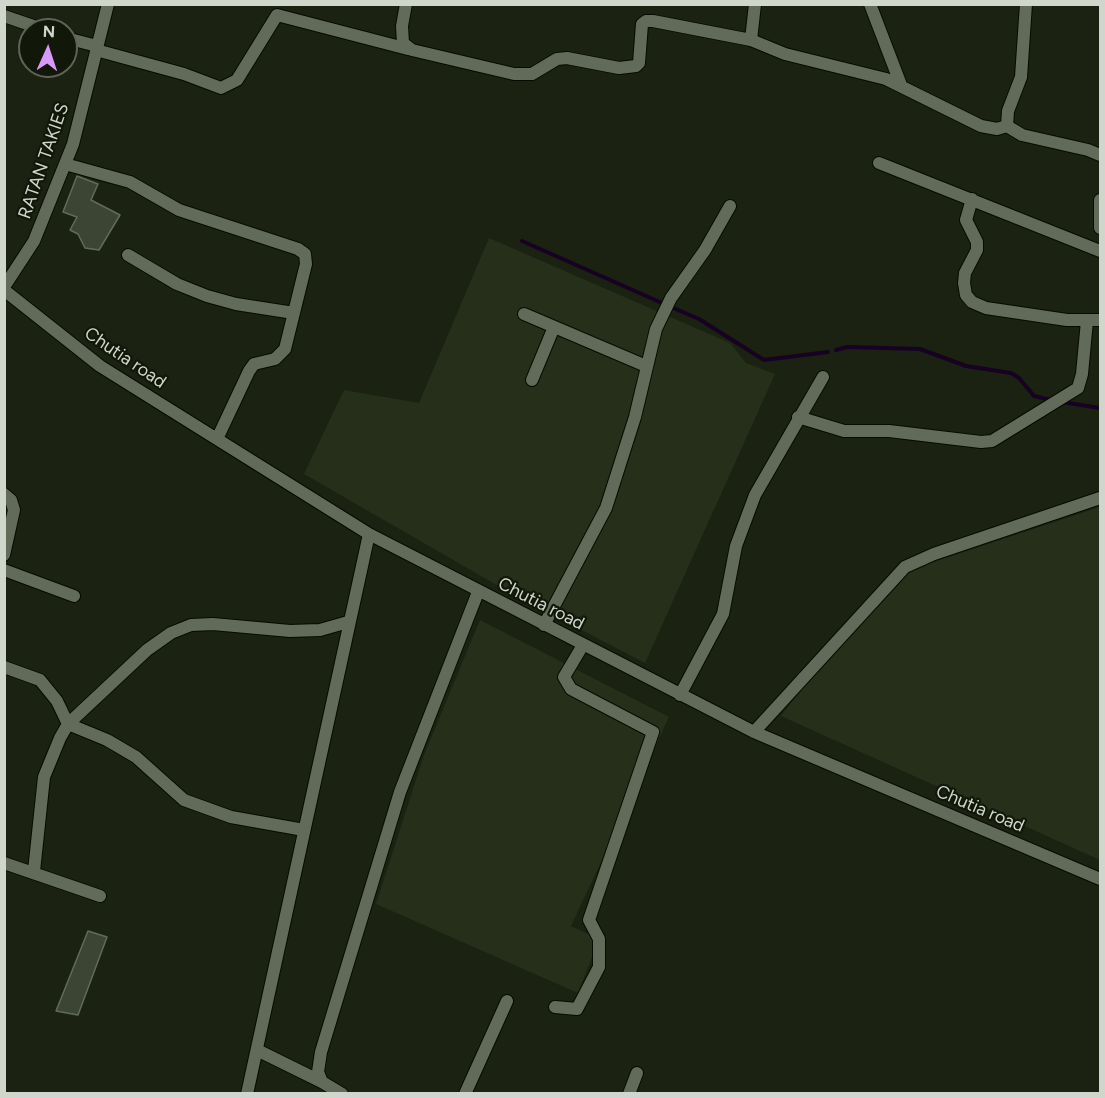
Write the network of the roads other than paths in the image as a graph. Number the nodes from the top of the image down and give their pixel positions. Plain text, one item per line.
1 (108, 4) edge
2 (406, 4) edge
3 (755, 4) edge
4 (870, 4) edge
5 (1026, 4) edge
6 (751, 40) junction
7 (78, 42) edge
8 (97, 48) junction
9 (412, 50) junction
10 (901, 85) junction
11 (1006, 126) junction
12 (1101, 155) edge
13 (879, 163) dead end
14 (65, 164) junction
15 (972, 200) junction
16 (1101, 200) edge
17 (730, 206) dead end
18 (1101, 228) edge
19 (1101, 251) edge
20 (128, 255) dead end
21 (4, 289) edge
22 (294, 313) junction
23 (524, 314) dead end
24 (1101, 320) edge
25 (1087, 321) junction
26 (554, 327) junction
27 (646, 366) junction
28 (823, 377) dead end
29 (532, 380) dead end
30 (798, 417) junction
31 (216, 439) junction
32 (4, 494) edge
33 (1101, 498) edge
34 (369, 534) junction
35 (4, 555) edge
36 (4, 570) edge
37 (478, 592) junction
38 (74, 596) dead end
39 (348, 622) junction
40 (544, 625) junction
41 (583, 645) junction
42 (4, 667) edge
43 (680, 695) junction
44 (68, 724) junction
45 (754, 732) junction
46 (304, 830) junction
47 (4, 863) edge
48 (34, 871) junction
49 (1101, 879) edge
50 (100, 896) dead end
51 (507, 1001) dead end
52 (555, 1007) dead end
53 (257, 1050) junction
54 (637, 1073) dead end
55 (322, 1082) junction
56 (247, 1094) edge
57 (342, 1094) edge
58 (465, 1094) edge
59 (629, 1094) edge

1 - 8 street, RATAN TAKIES
2 - 9 street
3 - 6 street
4 - 10 street
5 - 11 street
6 - 9 street
6 - 10 street
7 - 8 street
8 - 9 street
8 - 14 street, RATAN TAKIES
10 - 11 street
11 - 12 street
13 - 15 street
14 - 21 street, RATAN TAKIES
14 - 22 street
15 - 19 street
15 - 25 street
16 - 18 street
17 - 27 street
20 - 22 street
21 - 31 street, Chutia road
22 - 31 street
23 - 26 street
24 - 25 street
25 - 30 street
26 - 27 street
26 - 29 street
27 - 40 street
28 - 30 street
30 - 43 street
31 - 34 street, Chutia road
32 - 35 street
33 - 45 street
34 - 37 street, Chutia road
34 - 39 street
36 - 38 street
37 - 40 street, Chutia road
37 - 55 street
39 - 44 street
39 - 46 street
40 - 41 street, Chutia road
41 - 43 street, Chutia road
41 - 52 street
42 - 44 street
43 - 45 street, Chutia road
44 - 46 street
44 - 48 street
45 - 49 street, Chutia road
46 - 53 street
47 - 48 street
48 - 50 street
51 - 58 street
53 - 55 street
53 - 56 street
54 - 59 street
55 - 57 street

